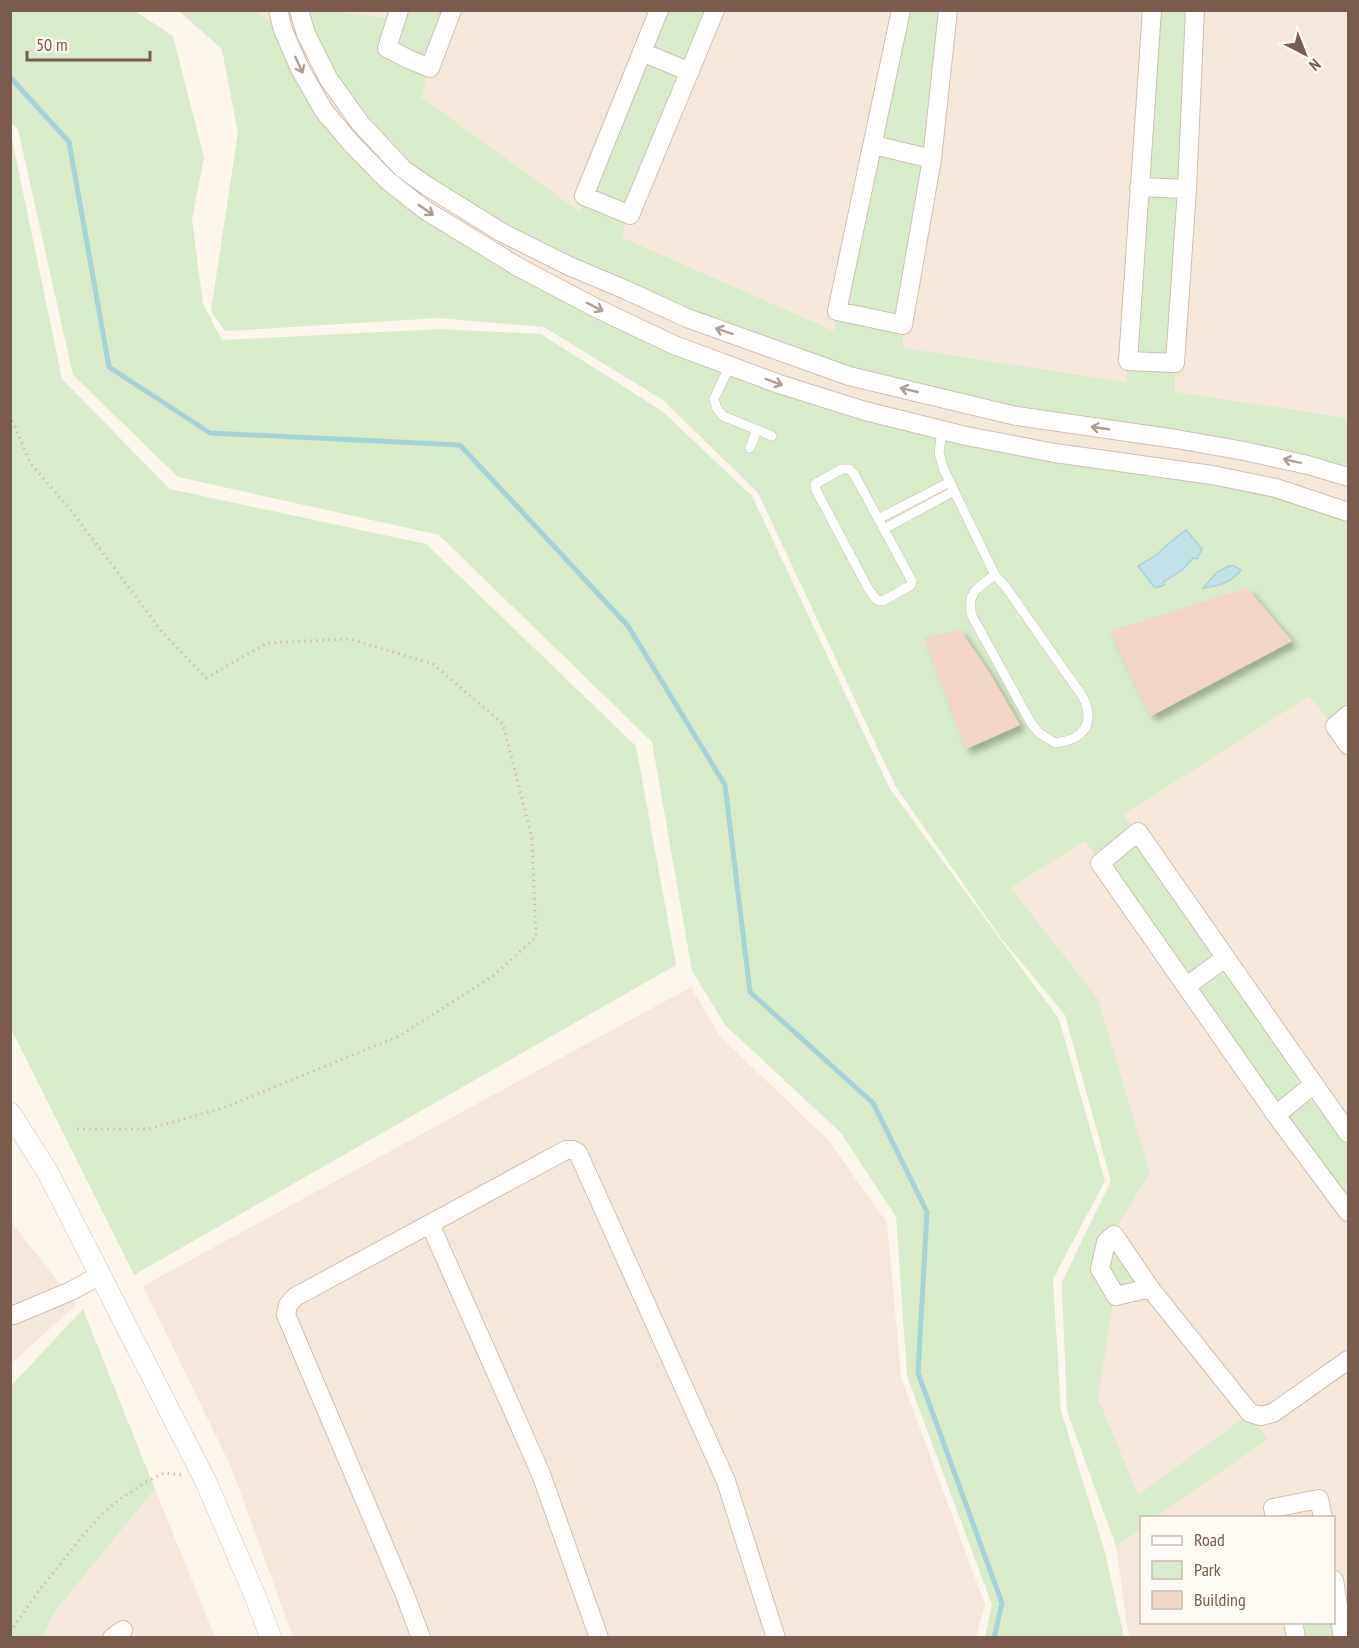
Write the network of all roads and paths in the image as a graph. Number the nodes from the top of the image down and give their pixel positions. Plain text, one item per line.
1 (278, 10) edge
2 (299, 10) edge
3 (399, 10) edge
4 (452, 10) edge
5 (659, 10) edge
6 (715, 10) edge
7 (901, 10) edge
8 (948, 10) edge
9 (1152, 10) edge
10 (1195, 10) edge
11 (642, 52) junction
12 (690, 72) junction
13 (874, 145) junction
14 (932, 159) junction
15 (1139, 187) junction
16 (1187, 189) junction
17 (501, 232) junction
18 (491, 250) junction
19 (730, 365) junction
20 (10, 415) edge
21 (757, 430) junction
22 (942, 430) junction
23 (772, 436) dead end
24 (750, 448) dead end
25 (1348, 477) edge
26 (952, 486) junction
27 (1348, 512) edge
28 (878, 519) junction
29 (884, 529) junction
30 (995, 575) junction
31 (1348, 715) edge
32 (1348, 745) edge
33 (1225, 958) junction
34 (1187, 986) junction
35 (1314, 1084) junction
36 (10, 1113) edge
37 (1276, 1115) junction
38 (75, 1129) dead end
39 (1348, 1133) edge
40 (1348, 1212) edge
41 (430, 1224) junction
42 (100, 1275) junction
43 (1150, 1288) dead end
44 (10, 1315) edge
45 (1348, 1360) edge
46 (203, 1475) junction
47 (1275, 1516) edge
48 (1323, 1516) edge
49 (1335, 1586) edge
50 (10, 1632) edge
51 (271, 1638) edge
52 (421, 1638) edge
53 (599, 1638) edge
54 (776, 1638) edge
55 (1343, 1638) edge

1 -> 18 street
2 - 17 street
3 - 4 street
5 - 11 street
6 - 12 street
7 - 13 street
8 - 14 street
9 - 15 street
10 - 16 street
11 - 12 street
11 - 12 street
13 - 14 street
13 - 14 street
15 - 16 street
15 - 16 street
17 - 18 street
25 -> 17 street
18 -> 19 street
19 - 21 lane
19 -> 22 street
20 - 38 path
21 - 23 lane
21 - 24 lane
22 - 26 lane
22 - 27 street
26 - 28 lane
26 - 29 lane
26 - 30 lane
28 - 29 lane
28 - 29 lane
30 - 30 lane
31 - 32 street
33 - 34 street
33 - 34 street
33 - 35 street
34 - 37 street
35 - 37 street
35 - 39 street
36 - 42 street
37 - 40 street
41 - 52 street
41 - 53 street
41 - 54 street
42 - 44 street
42 - 46 street
43 - 45 street
46 - 50 path
46 - 51 street
47 - 48 street
49 - 55 street

